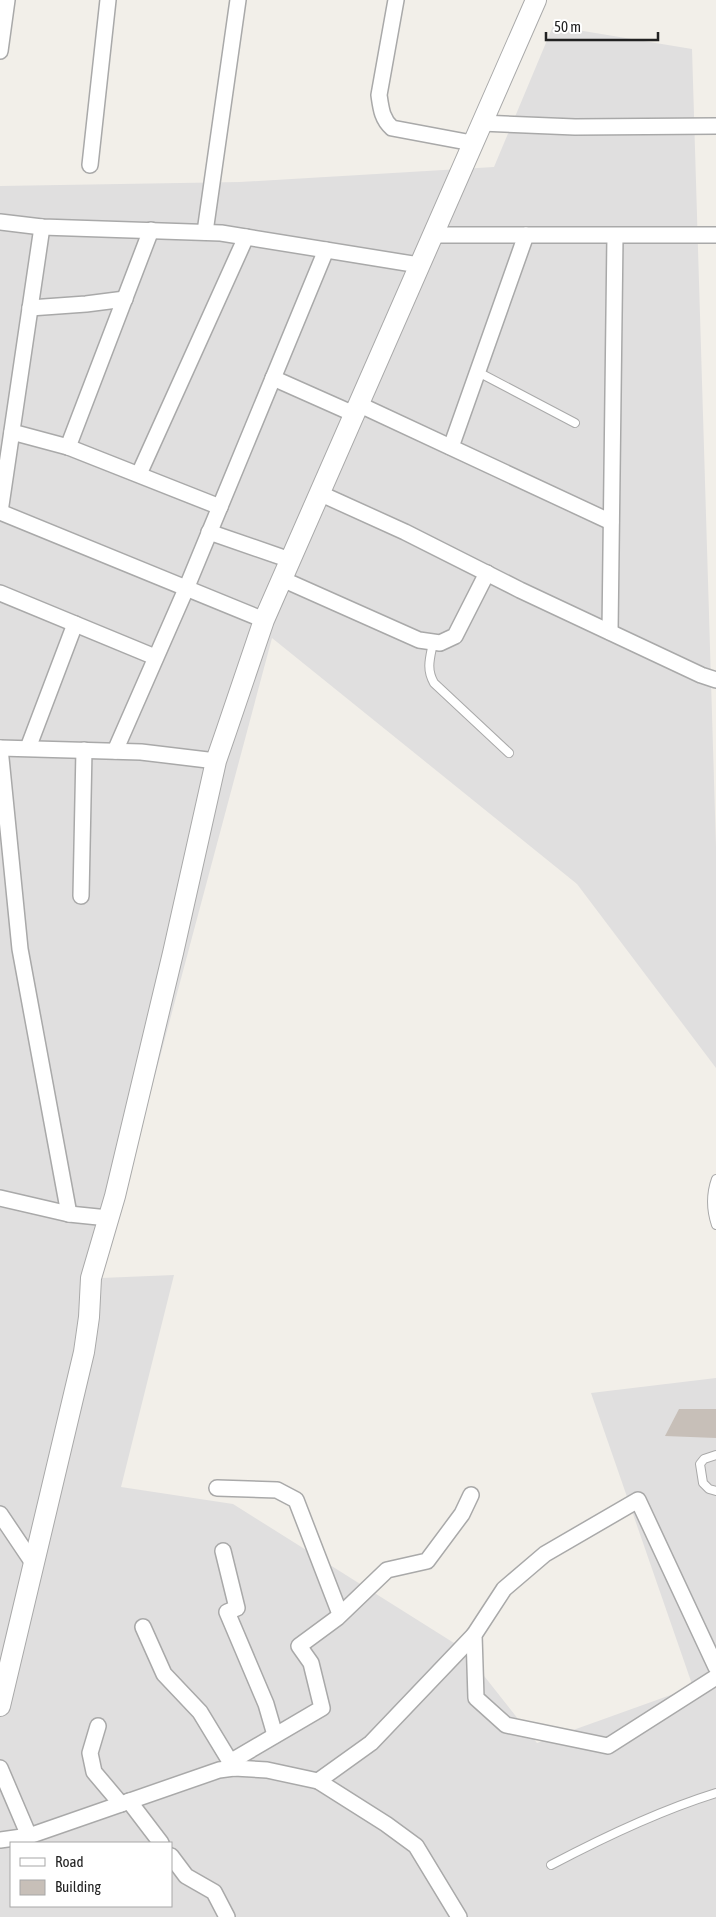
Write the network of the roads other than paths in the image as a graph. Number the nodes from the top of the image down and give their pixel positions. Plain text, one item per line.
1 (7, 0) edge
2 (108, 0) edge
3 (238, 0) edge
4 (396, 0) edge
5 (536, 0) edge
6 (0, 50) edge
7 (481, 123) junction
8 (716, 126) edge
9 (472, 143) junction
10 (90, 165) dead end
11 (0, 222) edge
12 (42, 227) junction
13 (151, 230) junction
14 (205, 232) junction
15 (432, 235) junction
16 (526, 235) junction
17 (716, 235) edge
18 (615, 236) junction
19 (246, 237) junction
20 (326, 250) junction
21 (419, 265) junction
22 (125, 299) junction
23 (30, 308) junction
24 (478, 372) junction
25 (273, 378) junction
26 (356, 409) junction
27 (575, 423) dead end
28 (12, 432) junction
29 (68, 447) junction
30 (451, 448) junction
31 (139, 474) junction
32 (319, 493) junction
33 (220, 507) junction
34 (0, 512) edge
35 (611, 522) junction
36 (209, 532) junction
37 (290, 560) junction
38 (487, 573) junction
39 (282, 579) junction
40 (186, 589) junction
41 (0, 593) edge
42 (264, 620) junction
43 (75, 624) junction
44 (610, 632) junction
45 (433, 643) junction
46 (156, 656) junction
47 (716, 680) edge
48 (0, 748) edge
49 (28, 748) junction
50 (84, 750) junction
51 (115, 751) junction
52 (509, 753) dead end
53 (216, 761) junction
54 (81, 896) dead end
55 (716, 1178) edge
56 (0, 1198) edge
57 (69, 1214) junction
58 (108, 1218) junction
59 (716, 1225) edge
60 (716, 1455) edge
61 (217, 1488) dead end
62 (716, 1491) edge
63 (471, 1496) dead end
64 (0, 1514) edge
65 (223, 1552) dead end
66 (33, 1563) junction
67 (340, 1614) junction
68 (143, 1627) dead end
69 (474, 1635) junction
70 (716, 1667) edge
71 (716, 1677) edge
72 (0, 1706) edge
73 (98, 1726) dead end
74 (276, 1735) junction
75 (232, 1765) junction
76 (0, 1768) edge
77 (318, 1780) junction
78 (716, 1793) edge
79 (125, 1802) junction
80 (29, 1836) junction
81 (0, 1840) edge
82 (160, 1842) edge
83 (172, 1857) edge
84 (551, 1865) dead end
85 (227, 1917) edge
86 (459, 1917) edge

1 - 6 street
2 - 10 street
3 - 14 street
4 - 9 street
5 - 7 street
7 - 8 street
7 - 9 street
9 - 15 street
11 - 12 street
12 - 13 street
12 - 23 street
13 - 14 street
13 - 22 street
14 - 19 street
15 - 16 street
15 - 21 street
16 - 18 street
16 - 24 street
17 - 18 street
18 - 35 street
19 - 20 street
19 - 31 street
20 - 21 street
20 - 25 street
21 - 26 street
22 - 23 street
22 - 29 street
23 - 28 street
24 - 27 lane
24 - 30 street
25 - 26 street
25 - 33 street
26 - 30 street
26 - 32 street
28 - 29 street
28 - 34 street
29 - 31 street
30 - 35 street
31 - 33 street
32 - 37 street
32 - 38 street
33 - 36 street
34 - 40 street
35 - 44 street
36 - 37 street
36 - 40 street
37 - 39 street
38 - 44 street
38 - 45 street
39 - 42 street
39 - 45 street
40 - 42 street
40 - 46 street
41 - 43 street
42 - 53 street
43 - 46 street
43 - 49 street
44 - 47 street
45 - 52 lane
46 - 51 street
48 - 49 street
48 - 57 street
49 - 50 street
50 - 51 street
50 - 54 street
51 - 53 street
53 - 58 street
55 - 59 lane
56 - 57 street
57 - 58 street
58 - 66 street
60 - 62 lane
61 - 67 street
63 - 67 street
64 - 66 street
65 - 74 street
66 - 72 street
67 - 74 street
68 - 75 street
69 - 70 street
69 - 71 street
69 - 77 street
73 - 79 street
74 - 75 street
75 - 77 street
75 - 79 street
76 - 80 street
77 - 86 street
78 - 84 lane
79 - 80 street
79 - 82 street
80 - 81 street
83 - 85 street

